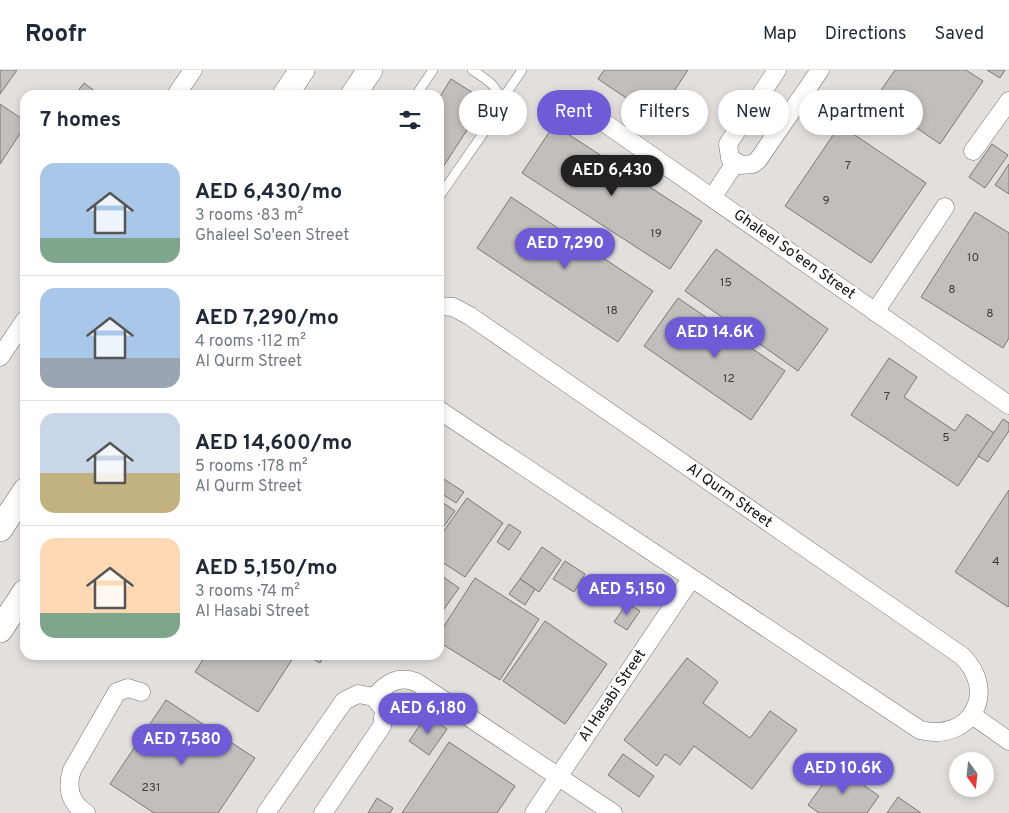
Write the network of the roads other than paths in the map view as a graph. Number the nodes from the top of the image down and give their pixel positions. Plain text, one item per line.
1 (193, 70) edge
2 (302, 70) edge
3 (370, 70) edge
4 (433, 70) edge
5 (472, 70) edge
6 (522, 70) edge
7 (777, 70) edge
8 (820, 70) edge
9 (179, 90) edge
10 (288, 90) edge
11 (356, 90) edge
12 (419, 90) edge
13 (497, 90) edge
14 (508, 90) edge
15 (1009, 101) edge
16 (611, 127) edge
17 (483, 135) edge
18 (974, 151) dead end
19 (735, 163) junction
20 (444, 190) edge
21 (712, 198) junction
22 (945, 207) dead end
23 (444, 307) edge
24 (875, 312) junction
25 (20, 327) edge
26 (0, 357) edge
27 (1009, 405) edge
28 (444, 413) edge
29 (20, 499) edge
30 (0, 529) edge
31 (691, 579) junction
32 (20, 600) edge
33 (0, 630) edge
34 (140, 692) dead end
35 (374, 697) junction
36 (972, 715) junction
37 (1009, 742) edge
38 (558, 777) junction
39 (86, 813) edge
40 (266, 813) edge
41 (323, 813) edge
42 (534, 813) edge
43 (613, 813) edge

1 - 9 street
2 - 10 main road
3 - 11 main road
4 - 12 lane
5 - 13 lane
6 - 14 lane
7 - 19 street
8 - 19 street
15 - 18 street
16 - 21 street, Ghaleel So'een Street
17 - 20 lane
19 - 21 street
21 - 24 street, Ghaleel So'een Street
22 - 24 street
23 - 36 street, Al Qurm Street
24 - 27 street, Ghaleel So'een Street
25 - 26 street
28 - 31 street
29 - 30 main road
31 - 36 street
31 - 38 street, Al Hasabi Street
32 - 33 main road
34 - 39 street
35 - 38 street
35 - 40 street
35 - 41 street
36 - 37 street
38 - 42 street, Al Hasabi Street
38 - 43 street

